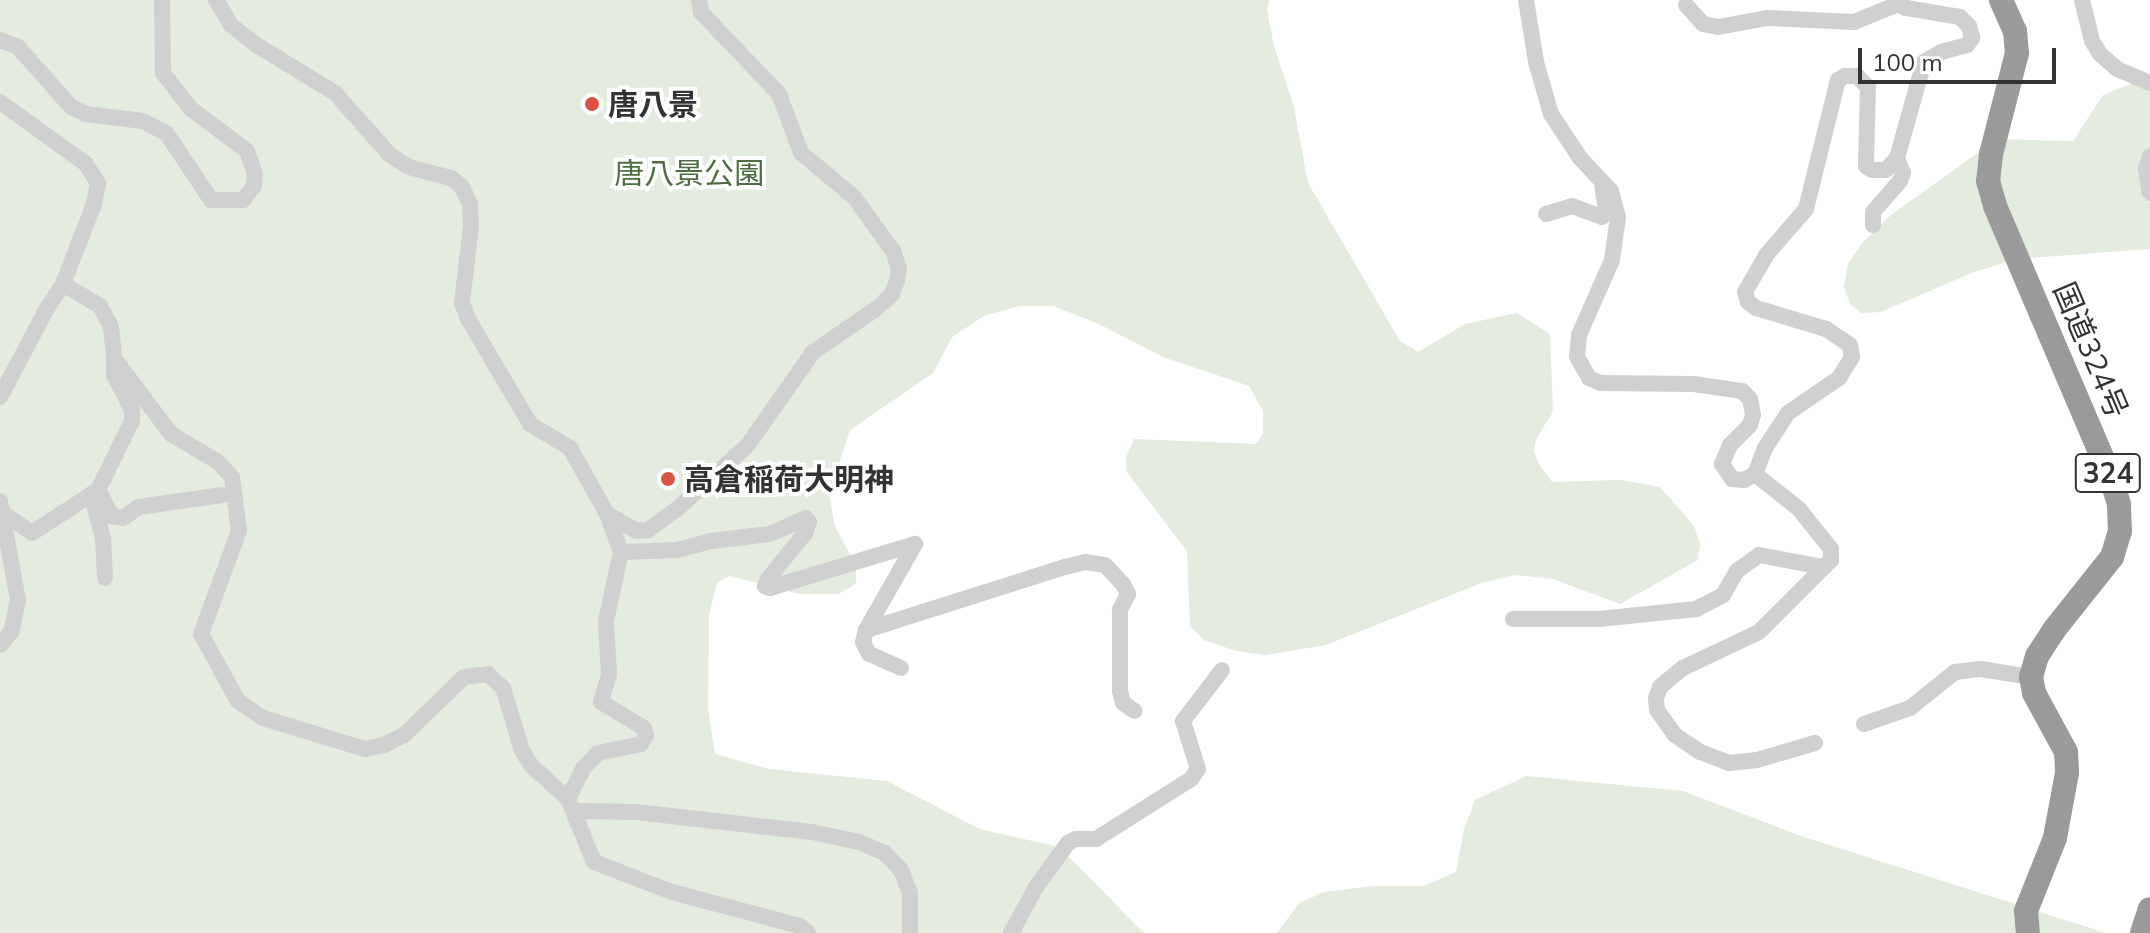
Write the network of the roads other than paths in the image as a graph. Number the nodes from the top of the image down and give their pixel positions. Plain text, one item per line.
1 (162, 0) edge
2 (216, 0) edge
3 (699, 0) edge
4 (1526, 0) edge
5 (2001, 0) edge
6 (2082, 0) edge
7 (1898, 2) edge
8 (1686, 5) dead end
9 (0, 40) edge
10 (2150, 83) edge
11 (0, 102) edge
12 (2150, 156) edge
13 (1897, 158) junction
14 (1603, 180) junction
15 (2150, 193) edge
16 (1546, 214) dead end
17 (1873, 225) dead end
18 (63, 284) junction
19 (114, 358) junction
20 (0, 397) edge
21 (1755, 474) junction
22 (95, 492) junction
23 (222, 495) dead end
24 (1, 506) edge
25 (607, 514) junction
26 (621, 552) junction
27 (1824, 567) junction
28 (105, 578) dead end
29 (1513, 619) dead end
30 (866, 630) junction
31 (0, 645) edge
32 (901, 668) dead end
33 (1222, 670) dead end
34 (2031, 677) junction
35 (1135, 711) dead end
36 (1864, 724) dead end
37 (1815, 743) dead end
38 (572, 805) junction
39 (2150, 909) edge
40 (808, 933) edge
41 (910, 933) edge
42 (1011, 933) edge
43 (2028, 933) edge
44 (2142, 933) edge

1 - 9 street
2 - 25 street
3 - 25 street
4 - 14 street
5 - 34 highway, 国道324号 / 324
6 - 10 street
7 - 8 street
7 - 13 street
11 - 18 street
12 - 15 street
13 - 17 street
13 - 21 street
14 - 16 street
14 - 21 street
18 - 19 street
18 - 20 street
19 - 22 street
19 - 38 street
21 - 27 street
22 - 23 street
22 - 24 street
22 - 28 street
24 - 31 street
25 - 26 street
26 - 30 street
26 - 38 street
27 - 29 street
27 - 37 street
30 - 32 street
30 - 35 street
33 - 42 street
34 - 36 street
34 - 43 highway
38 - 40 street
38 - 41 street
39 - 44 highway

